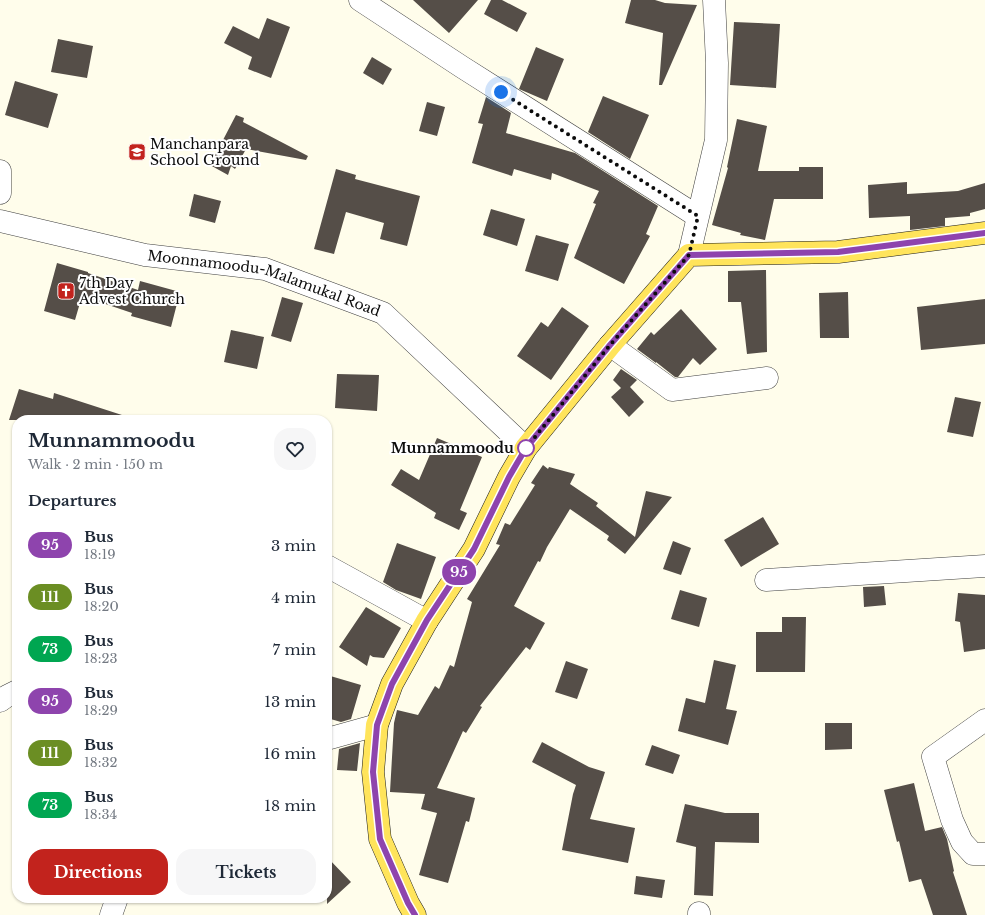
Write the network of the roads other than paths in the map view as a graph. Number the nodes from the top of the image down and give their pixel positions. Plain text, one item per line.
1 (360, 0) edge
2 (714, 0) edge
3 (0, 171) edge
4 (0, 193) edge
5 (698, 216) junction
6 (0, 221) edge
7 (985, 233) edge
8 (689, 255) junction
9 (610, 345) junction
10 (767, 378) dead end
11 (526, 448) junction
12 (985, 566) edge
13 (332, 569) edge
14 (766, 580) dead end
15 (427, 620) junction
16 (12, 694) edge
17 (0, 702) edge
18 (985, 720) edge
19 (377, 725) junction
20 (332, 738) edge
21 (985, 854) edge
22 (115, 903) edge
23 (111, 915) edge
24 (415, 915) edge

1 - 5 street
2 - 5 street
3 - 4 street
5 - 8 street
6 - 11 street, Moonnamoodu-Malamukal Road
7 - 8 main road
8 - 9 main road
9 - 10 street
9 - 11 main road
11 - 15 main road
12 - 14 street
13 - 15 street
15 - 19 main road
16 - 17 street
18 - 21 street
19 - 20 street
19 - 24 main road
22 - 23 street

